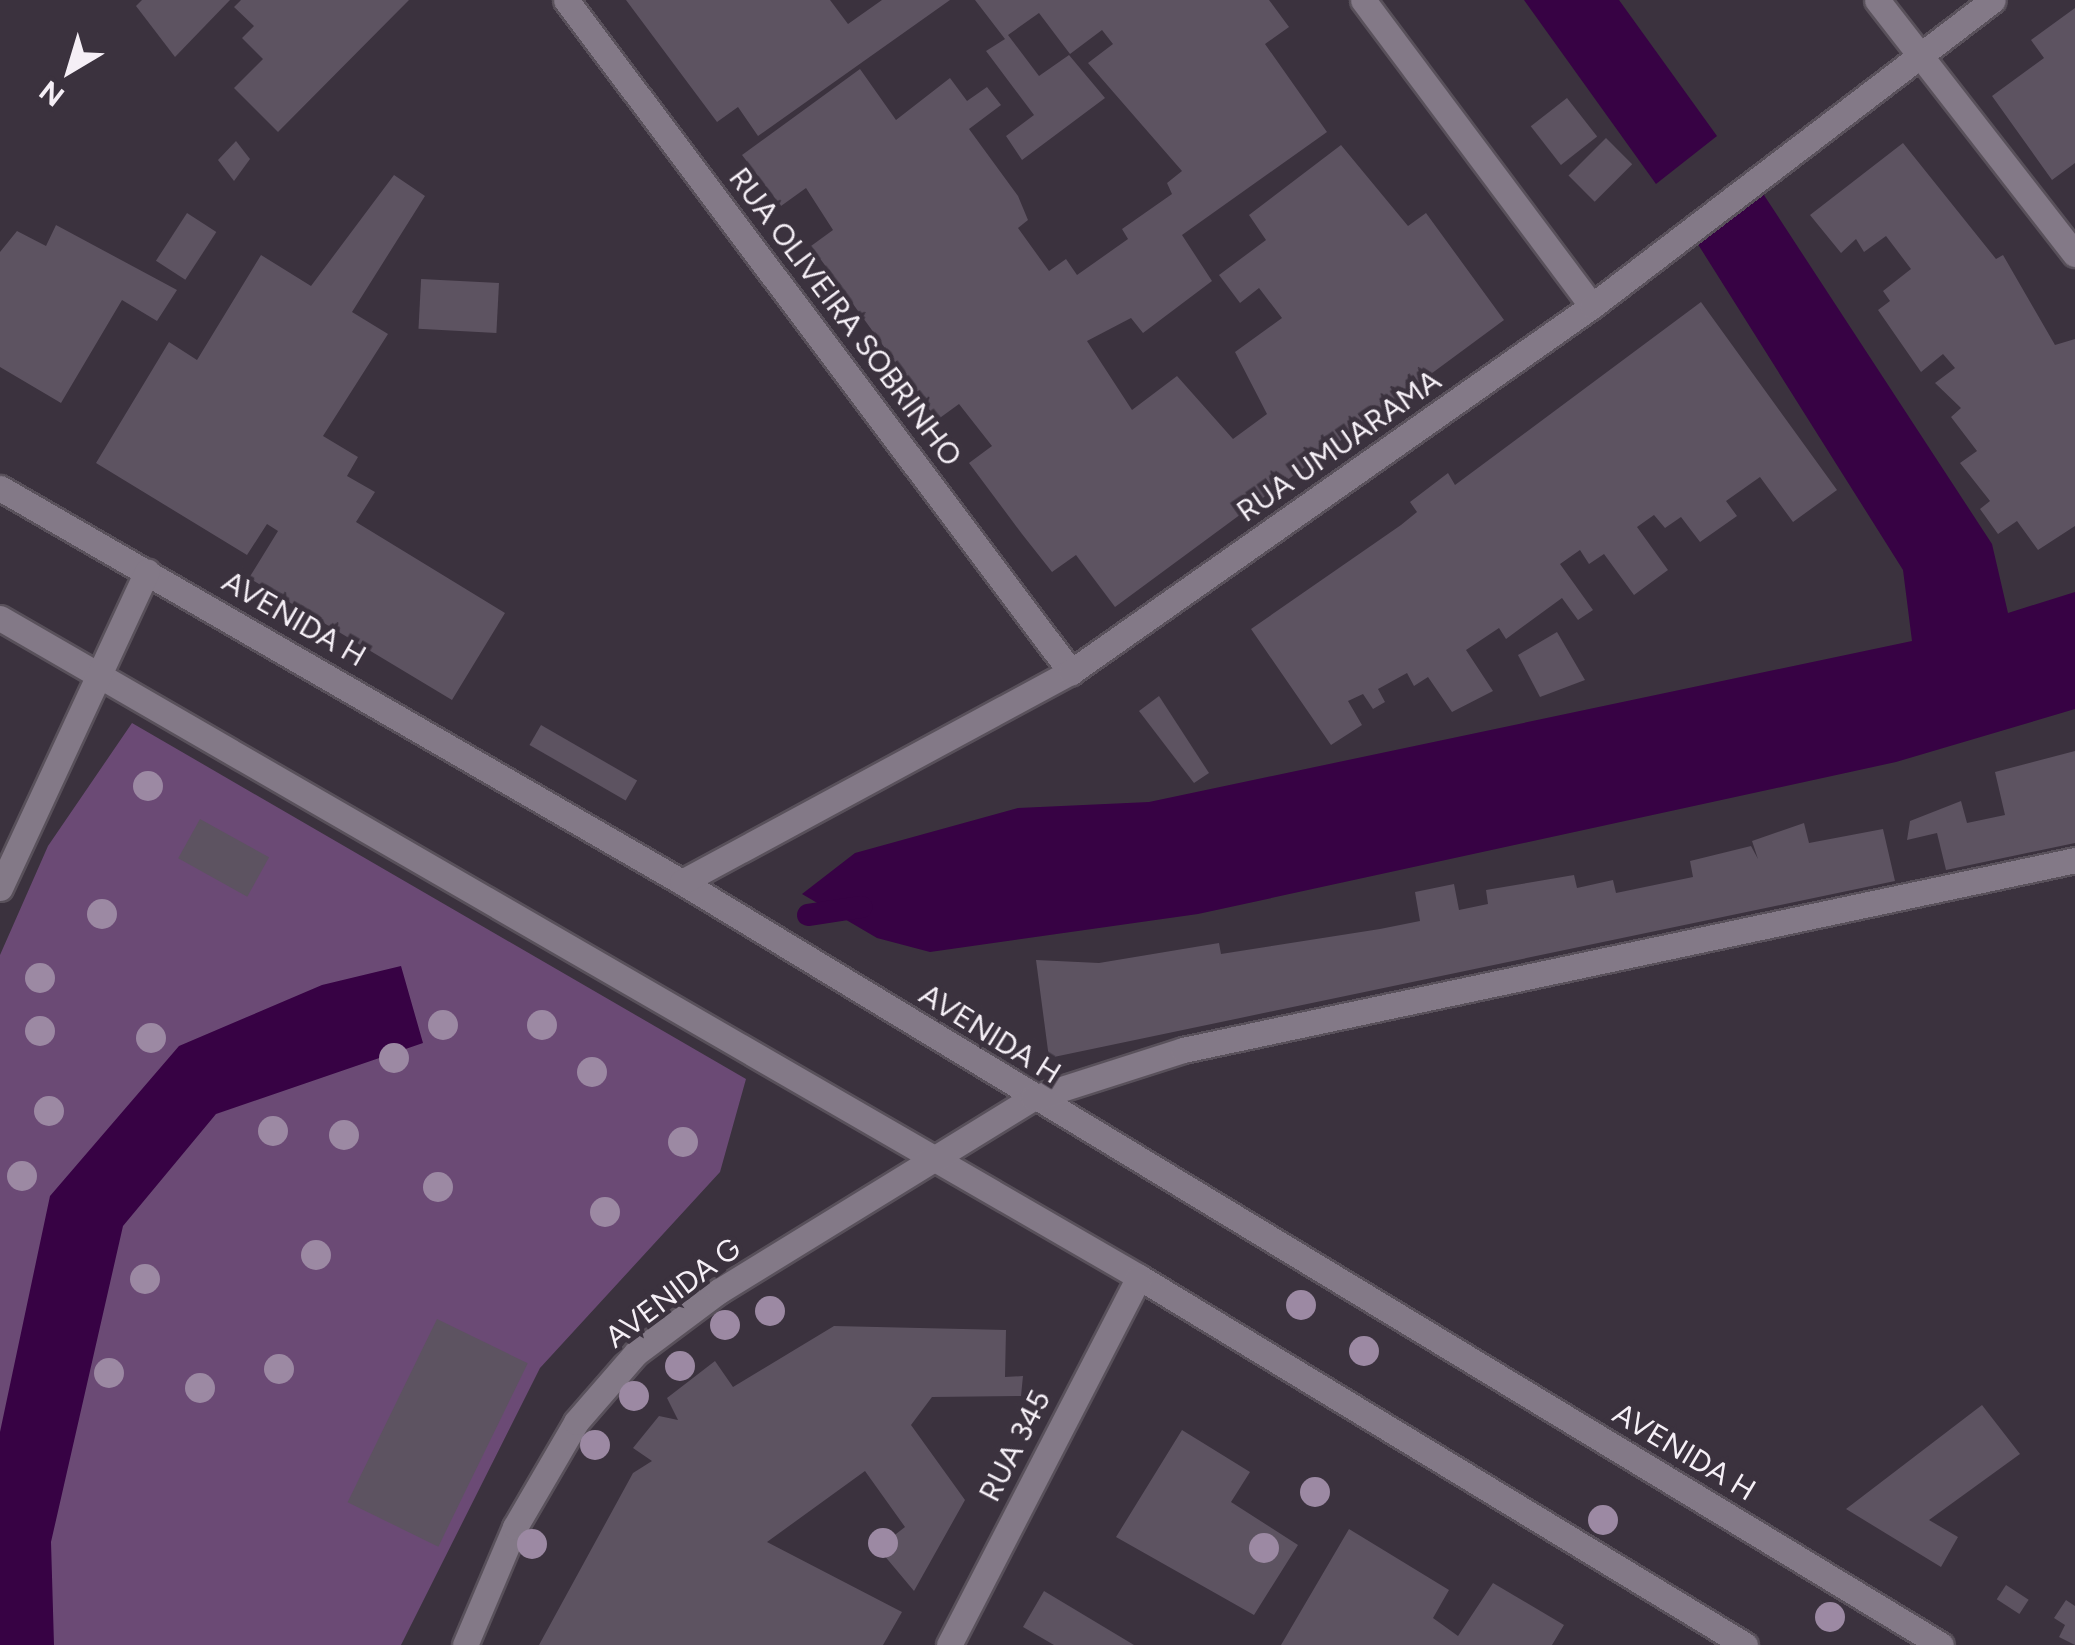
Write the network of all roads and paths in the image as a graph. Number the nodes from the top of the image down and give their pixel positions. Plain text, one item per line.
1 (566, 0) edge
2 (1363, 0) edge
3 (1878, 0) edge
4 (1993, 0) edge
5 (1920, 58) junction
6 (2075, 254) edge
7 (1592, 306) junction
8 (0, 488) edge
9 (147, 572) junction
10 (0, 618) edge
11 (1072, 672) junction
12 (93, 674) junction
13 (2075, 860) edge
14 (682, 882) junction
15 (0, 888) edge
16 (1033, 1098) junction
17 (942, 1162) junction
18 (1140, 1277) junction
19 (465, 1645) edge
20 (949, 1645) edge
21 (1745, 1645) edge
22 (1941, 1645) edge

1 - 11 street, RUA OLIVEIRA SOBRINHO
2 - 7 street
3 - 5 street
4 - 5 street, RUA UMUARAMA
5 - 6 street
5 - 7 street, RUA UMUARAMA
7 - 11 street, RUA UMUARAMA
8 - 9 street, AVENIDA H
9 - 12 street
9 - 14 street, AVENIDA H
10 - 12 street
11 - 14 street, RUA UMUARAMA
12 - 15 street
12 - 17 street
13 - 16 street
14 - 16 street, AVENIDA H
16 - 17 street, AVENIDA G
16 - 22 street, AVENIDA H
17 - 18 street
17 - 19 street, AVENIDA G
18 - 20 street, RUA 345
18 - 21 street

